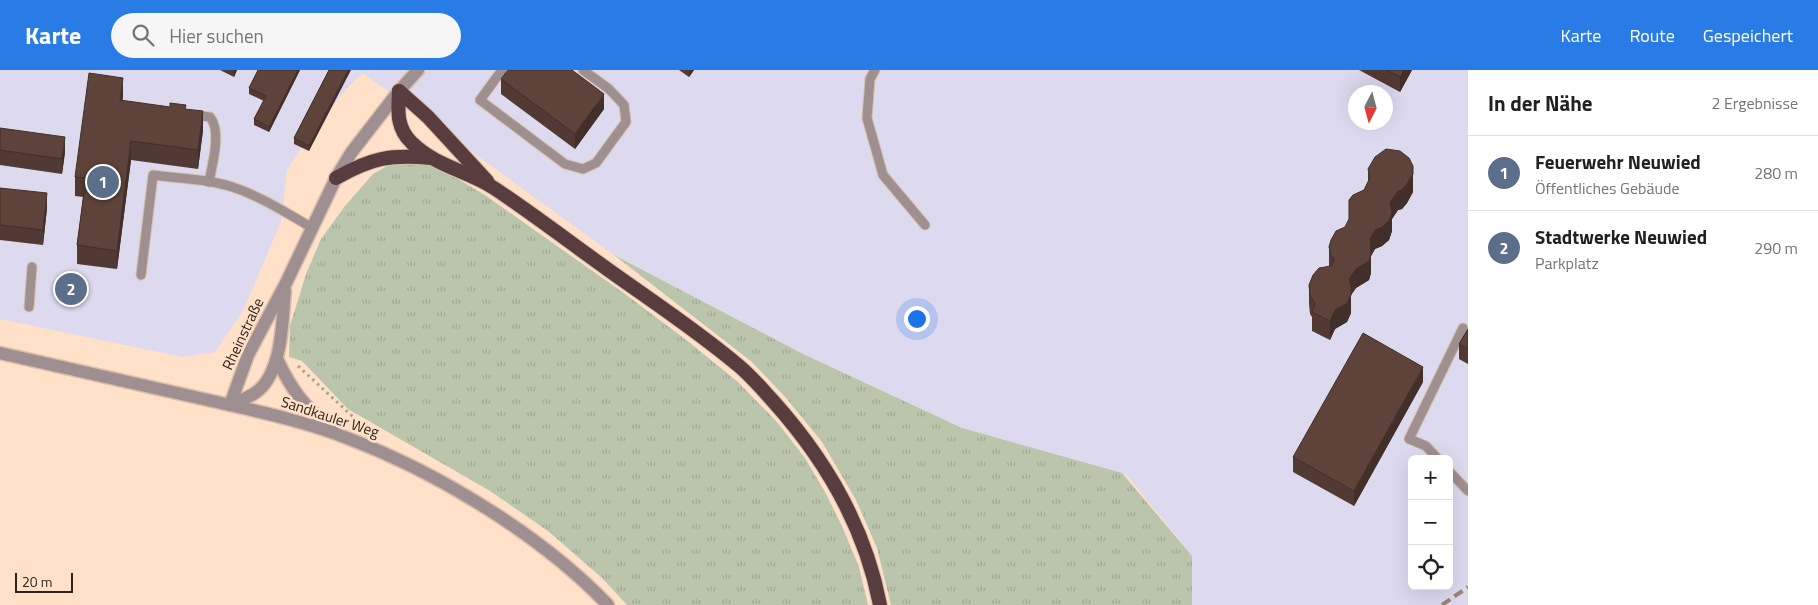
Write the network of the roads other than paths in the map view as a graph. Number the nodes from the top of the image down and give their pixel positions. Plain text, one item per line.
1 (418, 70) edge
2 (502, 70) edge
3 (583, 70) edge
4 (875, 70) edge
5 (399, 91) junction
6 (183, 114) edge
7 (431, 158) junction
8 (336, 178) junction
9 (209, 182) junction
10 (493, 187) junction
11 (925, 224) dead end
12 (311, 227) junction
13 (32, 267) dead end
14 (141, 274) dead end
15 (286, 283) junction
16 (29, 307) dead end
17 (1463, 328) dead end
18 (0, 353) edge
19 (277, 359) junction
20 (230, 405) junction
21 (346, 437) junction
22 (1434, 455) edge
23 (1453, 475) edge
24 (1468, 492) edge
25 (608, 605) edge
26 (880, 605) edge

1 - 5 street, Rheinstraße
2 - 3 lane
4 - 11 lane
5 - 7 highway
5 - 8 street, Rheinstraße
5 - 10 highway
6 - 9 lane
7 - 8 highway
7 - 10 highway
8 - 12 street, Rheinstraße
9 - 12 lane
9 - 14 lane
10 - 26 highway
12 - 15 street, Rheinstraße
13 - 16 lane
15 - 19 street, Rheinstraße
15 - 20 street, Rheinstraße
17 - 22 lane
18 - 20 street, Sandkauler Weg
19 - 20 street, Rheinstraße
19 - 21 street
20 - 21 street, Sandkauler Weg
21 - 25 street, Sandkauler Weg
23 - 24 lane

